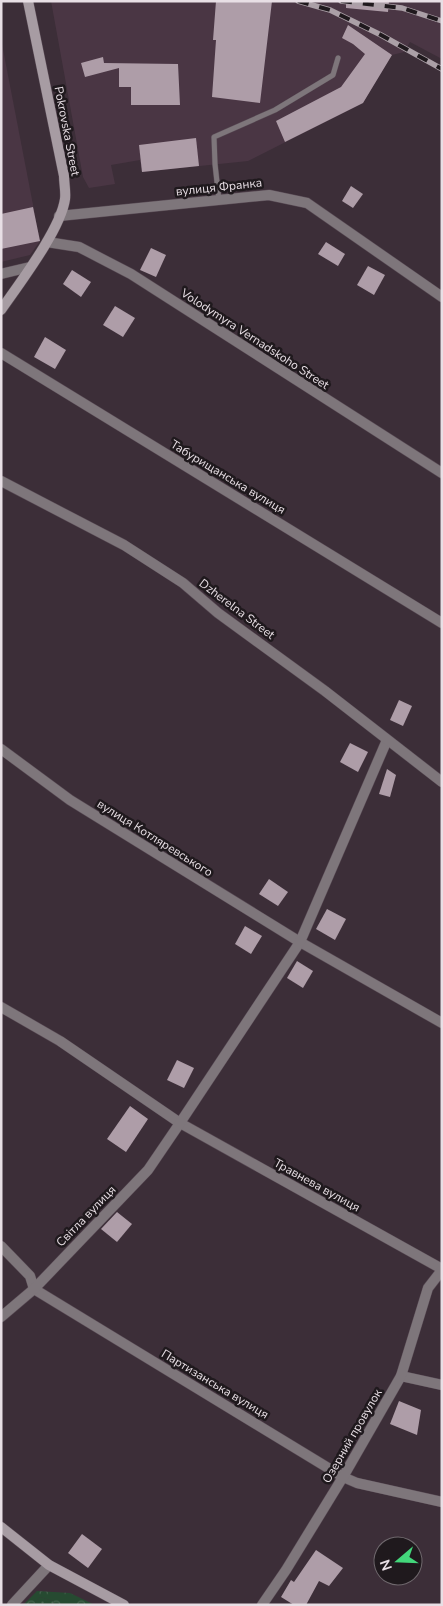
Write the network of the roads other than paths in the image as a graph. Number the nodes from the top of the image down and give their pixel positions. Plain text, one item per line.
1 (28, 1) edge
2 (338, 58) dead end
3 (219, 200) junction
4 (59, 216) junction
5 (47, 242) junction
6 (30, 267) junction
7 (1, 274) edge
8 (442, 297) edge
9 (1, 310) edge
10 (1, 353) edge
11 (442, 473) edge
12 (1, 481) edge
13 (442, 623) edge
14 (387, 740) junction
15 (1, 749) edge
16 (442, 782) edge
17 (300, 942) junction
18 (1, 1007) edge
19 (442, 1023) edge
20 (180, 1123) junction
21 (1, 1246) edge
22 (442, 1269) edge
23 (34, 1289) junction
24 (1, 1317) edge
25 (402, 1376) junction
26 (442, 1385) edge
27 (343, 1477) junction
28 (442, 1502) edge
29 (1, 1527) edge
30 (49, 1565) junction
31 (12, 1605) edge
32 (124, 1605) edge
33 (262, 1605) edge

1 - 4 main road, Pokrovska Street
2 - 3 lane
3 - 4 street, вулиця Франка
3 - 8 street, вулиця Франка
4 - 5 main road, Pokrovska Street
5 - 6 main road, Pokrovska Street
5 - 11 street, Volodymyra Vernadskoho Street
6 - 7 street
6 - 9 main road, Pokrovska Street
10 - 13 street, Табурищанська вулиця
12 - 14 street, Dzherelna Street
14 - 16 street, Dzherelna Street
14 - 17 street
15 - 17 street, вулиця Котляревського
17 - 19 street, вулиця Котляревського
17 - 20 street
18 - 20 street, Травнева вулиця
20 - 22 street, Травнева вулиця
20 - 23 street, Світла вулиця
21 - 23 street, Партизанська вулиця
22 - 25 street, Озерний провулок
23 - 24 street, Світла вулиця
23 - 27 street, Партизанська вулиця
25 - 26 street
25 - 27 street, Озерний провулок
27 - 28 street, Партизанська вулиця
27 - 33 street, Озерний провулок
29 - 30 main road
30 - 31 street
30 - 32 main road

